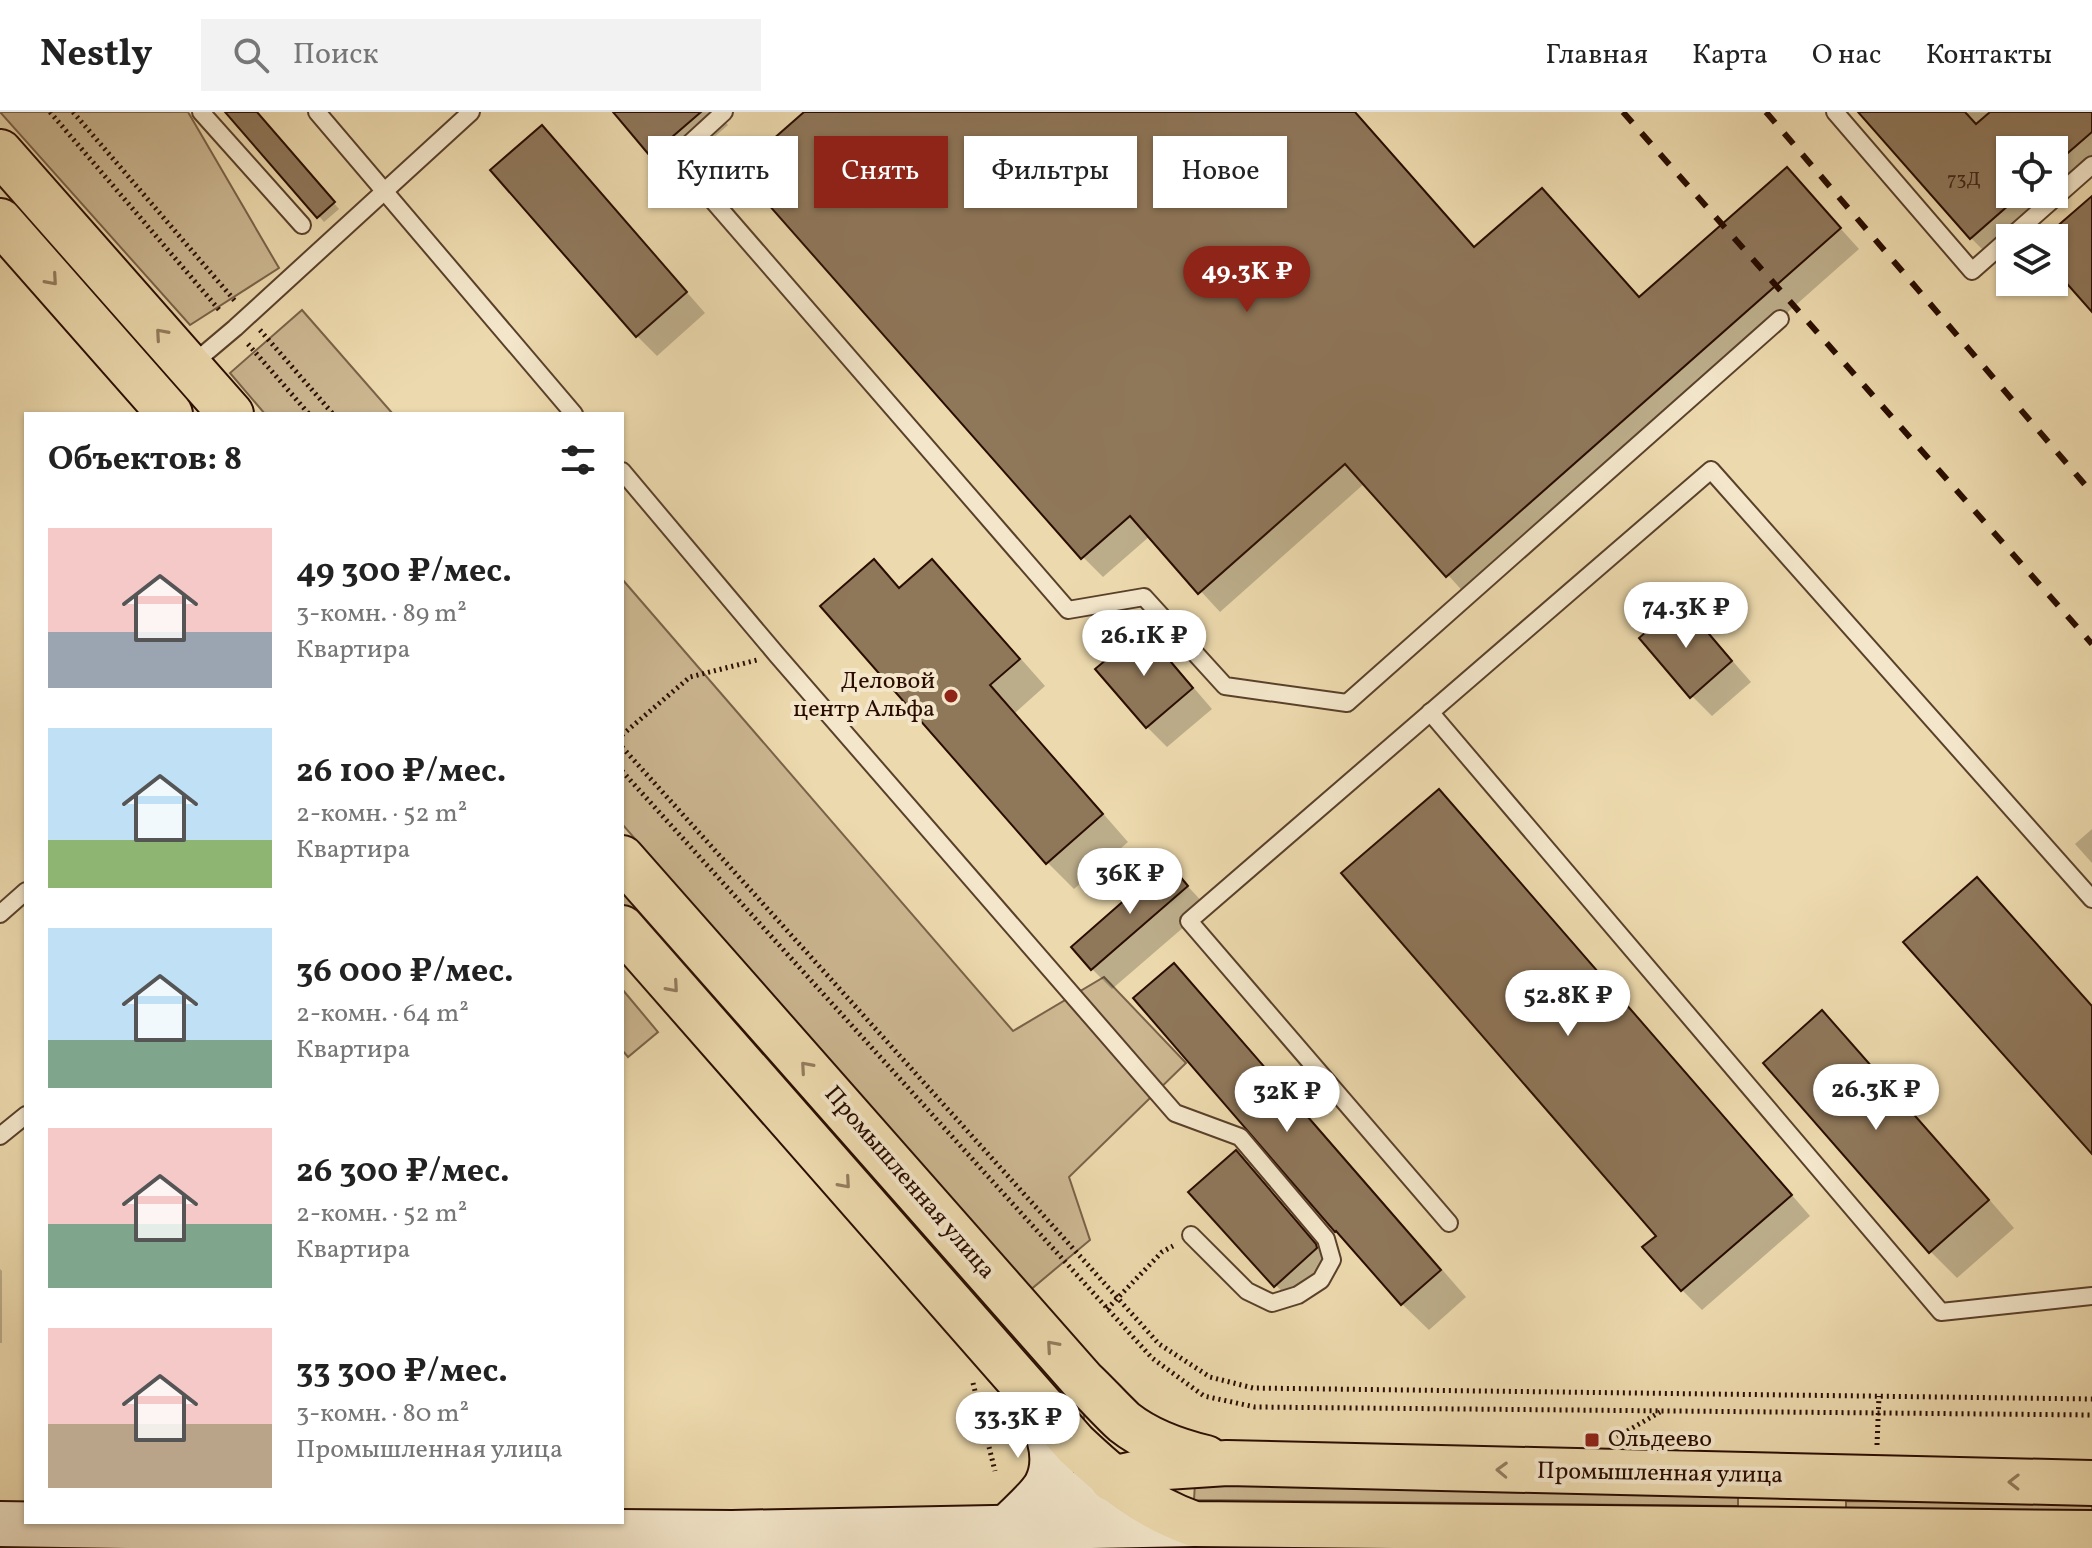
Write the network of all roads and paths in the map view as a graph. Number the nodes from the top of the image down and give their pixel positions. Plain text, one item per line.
1 (50, 112) edge
2 (73, 112) edge
3 (201, 112) edge
4 (317, 112) edge
5 (471, 112) edge
6 (724, 112) edge
7 (1835, 112) edge
8 (0, 152) edge
9 (2092, 165) edge
10 (386, 191) junction
11 (0, 221) edge
12 (302, 225) dead end
13 (248, 316) junction
14 (1780, 319) dead end
15 (235, 328) junction
16 (189, 367) junction
17 (162, 406) edge
18 (229, 412) edge
19 (307, 412) edge
20 (331, 412) edge
21 (572, 412) edge
22 (624, 473) edge
23 (777, 655) junction
24 (1430, 712) junction
25 (624, 733) edge
26 (624, 749) edge
27 (624, 773) edge
28 (624, 860) edge
29 (24, 893) edge
30 (2092, 899) edge
31 (0, 914) edge
32 (624, 930) edge
33 (24, 1117) edge
34 (0, 1136) edge
35 (1449, 1223) dead end
36 (1191, 1235) dead end
37 (1162, 1252) dead end
38 (2092, 1296) edge
39 (1117, 1299) junction
40 (1107, 1309) junction
41 (1026, 1390) junction
42 (1879, 1396) junction
43 (2092, 1399) edge
44 (1662, 1411) junction
45 (1877, 1413) junction
46 (2092, 1415) edge
47 (1125, 1422) junction
48 (1877, 1440) dead end
49 (1609, 1441) dead end
50 (1227, 1463) junction
51 (1785, 1477) junction
52 (1112, 1479) junction
53 (2092, 1483) edge
54 (0, 1524) edge
55 (1194, 1524) junction
56 (1007, 1528) junction
57 (1782, 1529) junction
58 (2092, 1533) edge
59 (382, 1539) edge
60 (730, 1540) edge

1 - 15 path
2 - 13 path
3 - 12 lane
4 - 10 lane
5 - 10 lane
6 - 14 lane
7 - 9 lane
16 -> 8 main road
10 - 13 lane
10 - 21 lane
11 -> 17 main road
13 - 15 lane
13 - 20 path
15 - 16 lane
15 - 19 path
16 - 17 main road
16 - 18 main road
22 - 23 lane
23 - 25 path
23 - 36 lane
24 - 30 lane
24 - 35 lane
24 - 38 lane
26 - 39 path
27 - 40 path
47 -> 28 main road, Промышленная улица
29 - 31 lane
32 -> 41 main road, Промышленная улица
33 - 34 lane
37 - 39 path
39 - 40 path
39 - 42 path
40 - 44 path
41 - 52 main road, Промышленная улица
41 - 56 main road, Промышленная улица
42 - 43 path
42 - 45 path
44 - 45 path
44 - 49 path
45 - 46 path
45 - 48 path
47 - 50 main road, Промышленная улица
47 - 52 main road
51 -> 50 main road, Промышленная улица
50 - 52 main road, Промышленная улица
53 -> 51 main road, Промышленная улица
51 - 57 main road
52 - 55 main road, Промышленная улица
52 - 56 main road, Промышленная улица
54 - 59 main road
55 - 56 main road, Промышленная улица
55 - 57 main road, Промышленная улица
56 - 60 main road
57 - 58 main road, Промышленная улица
59 - 60 main road

